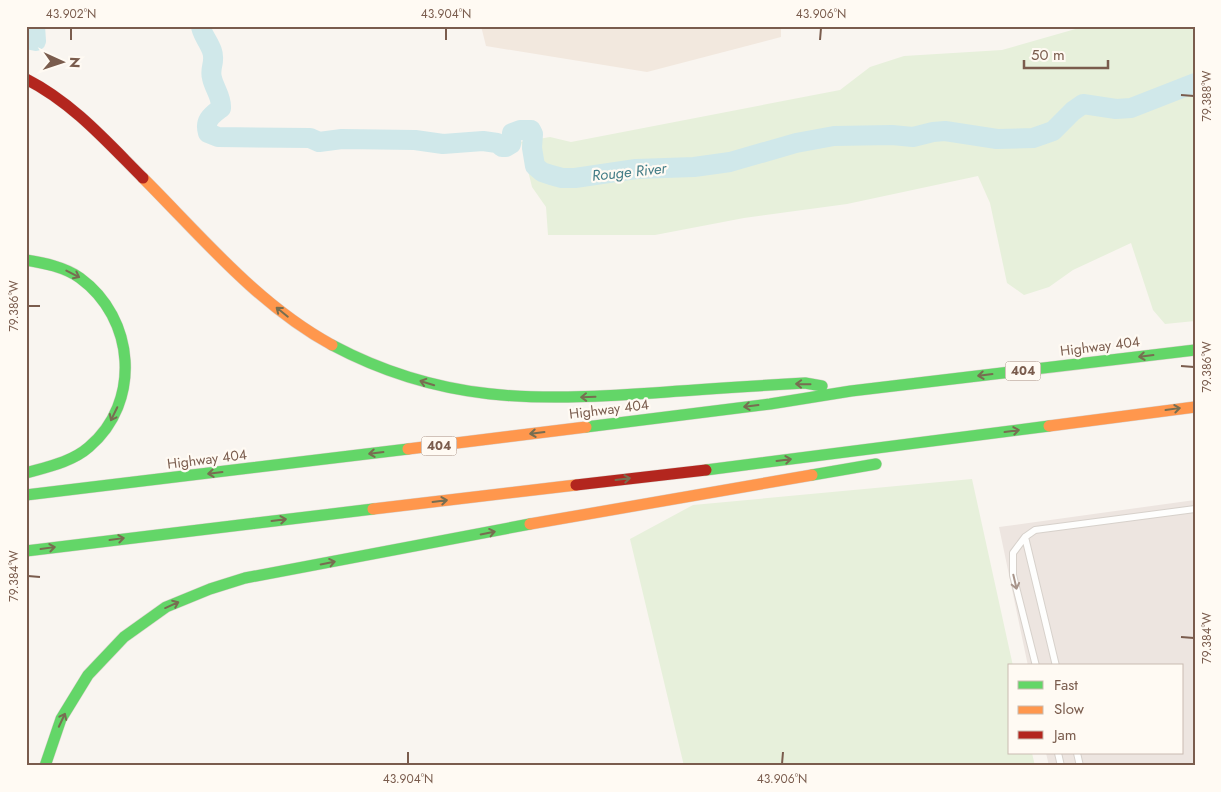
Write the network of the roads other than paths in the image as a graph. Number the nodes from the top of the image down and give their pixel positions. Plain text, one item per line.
1 (26, 79) edge
2 (26, 260) edge
3 (1195, 350) edge
4 (851, 391) junction
5 (1195, 406) edge
6 (964, 438) junction
7 (936, 452) dead end
8 (890, 461) dead end
9 (26, 473) edge
10 (26, 495) edge
11 (1195, 509) edge
12 (1025, 537) junction
13 (26, 551) edge
14 (1036, 664) edge
15 (1056, 664) edge
16 (45, 766) edge

4 -> 1 highway
2 -> 9 highway
3 -> 4 highway, Highway 404 / 404
4 -> 10 highway, Highway 404 / 404
6 -> 5 highway
6 - 7 highway
13 -> 6 highway
16 -> 8 highway
11 - 12 lane
12 -> 14 lane
12 - 15 lane

